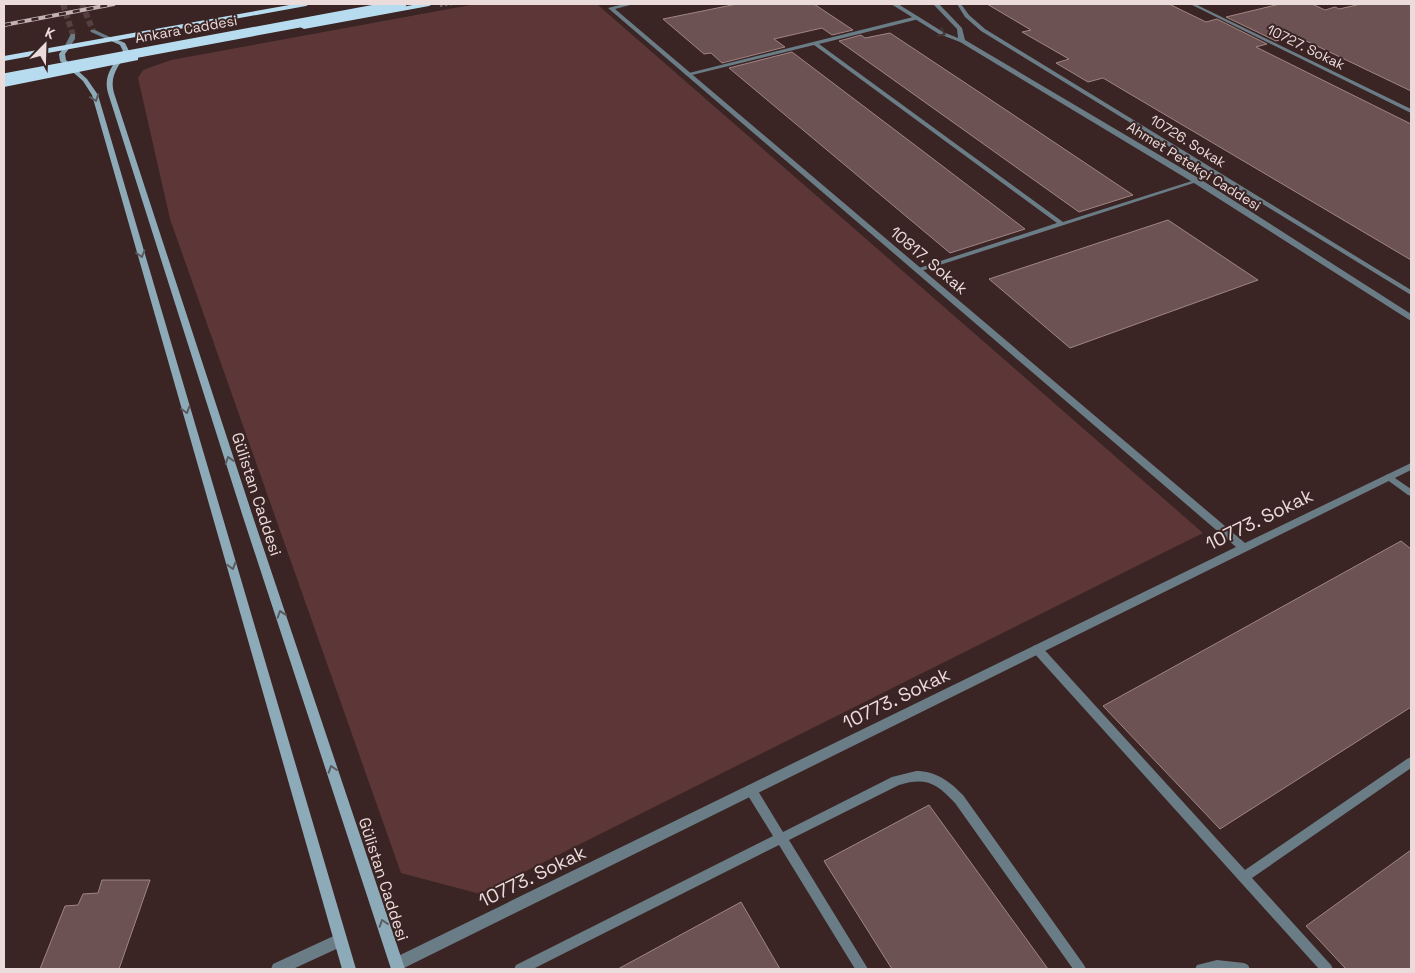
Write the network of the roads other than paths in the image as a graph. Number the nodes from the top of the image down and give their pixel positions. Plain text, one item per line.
1 (306, 4) edge
2 (402, 4) edge
3 (429, 4) edge
4 (631, 4) edge
5 (894, 4) edge
6 (936, 4) edge
7 (959, 4) edge
8 (1192, 4) edge
9 (314, 11) dead end
10 (918, 18) junction
11 (93, 31) tunnel mouth
12 (73, 35) tunnel mouth
13 (111, 39) junction
14 (962, 41) junction
15 (815, 43) junction
16 (67, 47) junction
17 (4, 59) edge
18 (116, 62) junction
19 (13, 67) dead end
20 (75, 70) junction
21 (688, 74) junction
22 (4, 78) edge
23 (4, 84) edge
24 (1411, 111) edge
25 (1197, 181) junction
26 (1062, 224) junction
27 (918, 270) junction
28 (1411, 293) edge
29 (1411, 318) edge
30 (1411, 466) edge
31 (1389, 477) junction
32 (1411, 493) edge
33 (1243, 548) junction
34 (1038, 649) junction
35 (1411, 762) edge
36 (751, 790) junction
37 (781, 839) junction
38 (1244, 877) junction
39 (340, 940) junction
40 (398, 967) edge
41 (278, 969) edge
42 (349, 969) edge
43 (520, 969) edge
44 (862, 969) edge
45 (1080, 969) edge
46 (1201, 969) edge
47 (1244, 969) edge
48 (1328, 969) edge

1 - 13 highway
2 - 22 highway, Ankara Caddesi, bridge
3 - 18 highway
4 - 21 street, 10817. Sokak
5 - 10 street, Ahmet Petekçi Caddesi
6 - 14 street
7 - 28 lane, 10726. Sokak
8 - 24 lane, 10727. Sokak
9 - 19 highway, Ankara Caddesi
10 -> 14 street, Ahmet Petekçi Caddesi
10 - 15 lane
11 - 13 street
12 - 16 street
13 - 16 highway
13 - 18 main road, Gülistan Caddesi
14 - 25 street, Ahmet Petekçi Caddesi
15 - 21 lane
15 - 26 lane
16 - 17 highway
16 - 20 main road
18 - 20 highway
40 -> 18 main road, Gülistan Caddesi
20 - 23 highway
20 -> 39 main road
21 - 27 street, 10817. Sokak
25 - 26 lane
25 - 29 street, Ahmet Petekçi Caddesi
26 - 27 lane
27 - 33 street, 10817. Sokak
30 - 31 street, 10773. Sokak
31 - 32 lane
31 - 33 street, 10773. Sokak
33 - 34 street, 10773. Sokak
34 - 36 street, 10773. Sokak
34 - 38 lane
35 - 38 lane
36 - 37 lane
36 - 40 street, 10773. Sokak
37 - 43 lane
37 - 44 lane
37 - 45 lane
38 - 48 lane
39 - 41 street
39 - 42 main road
46 - 47 lane

